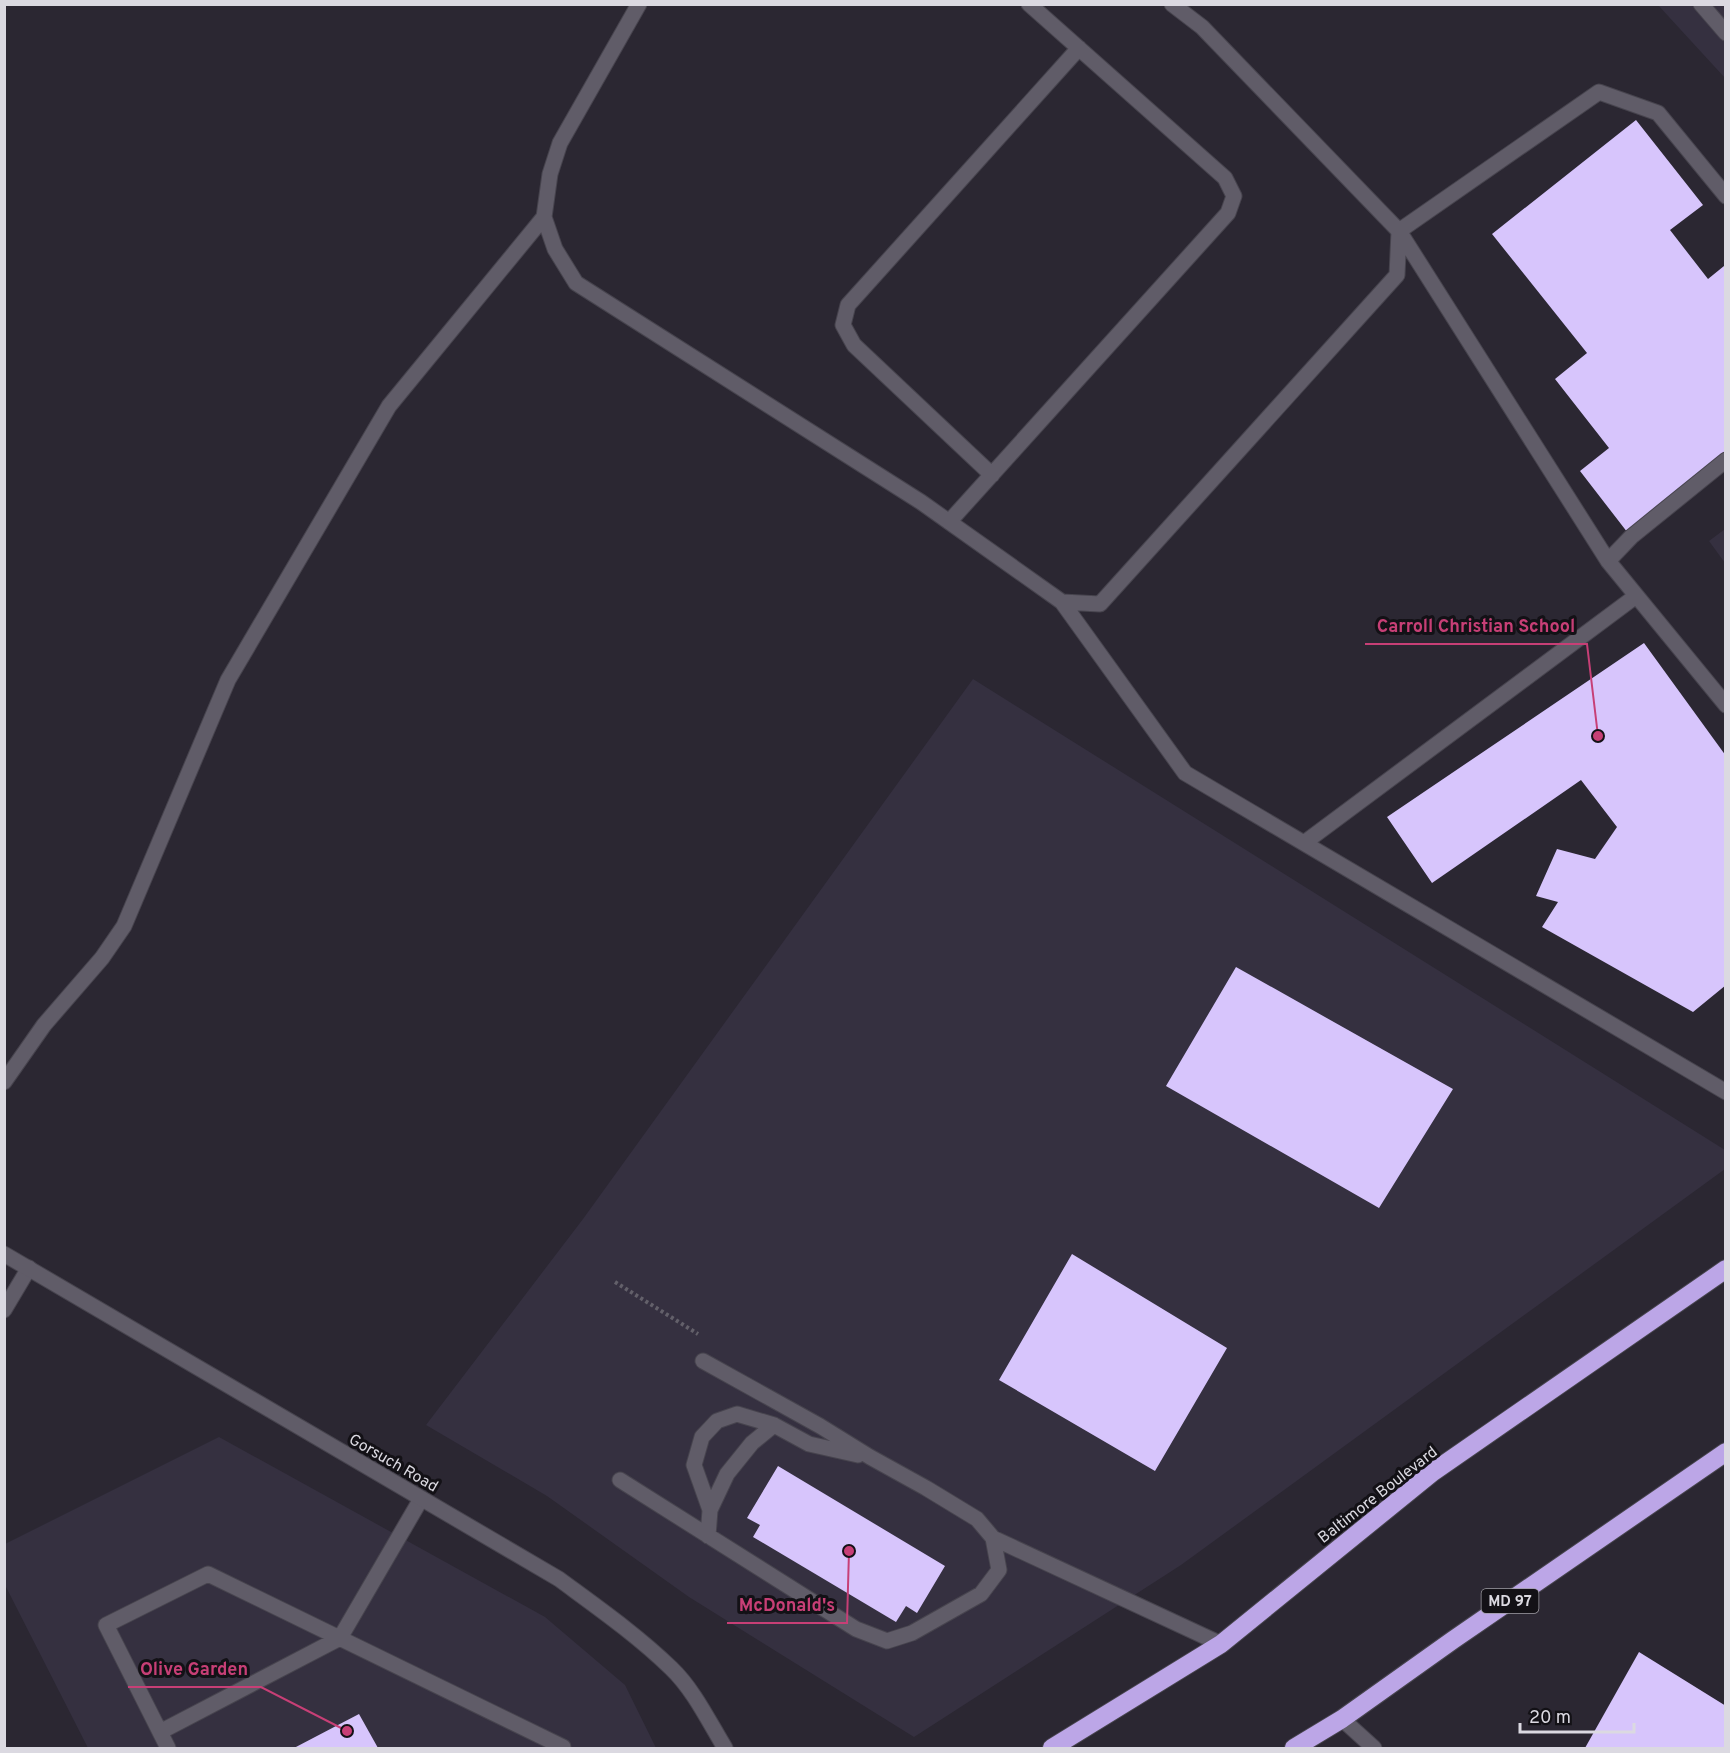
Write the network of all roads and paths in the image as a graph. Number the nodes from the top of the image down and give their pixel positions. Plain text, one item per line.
1 (639, 4) edge
2 (1029, 4) edge
3 (1172, 4) edge
4 (1701, 4) edge
5 (1725, 33) edge
6 (1079, 48) junction
7 (1725, 196) edge
8 (544, 217) junction
9 (1399, 231) junction
10 (1725, 460) edge
11 (992, 475) junction
12 (949, 522) junction
13 (1608, 561) junction
14 (1636, 596) junction
15 (1062, 602) junction
16 (1725, 705) edge
17 (1304, 843) junction
18 (4, 1082) edge
19 (1725, 1092) edge
20 (4, 1254) edge
21 (29, 1268) junction
22 (1725, 1269) edge
23 (4, 1310) edge
24 (703, 1361) dead end
25 (774, 1425) junction
26 (1725, 1452) edge
27 (870, 1457) junction
28 (620, 1480) dead end
29 (421, 1499) junction
30 (710, 1510) junction
31 (708, 1536) junction
32 (993, 1538) junction
33 (340, 1638) junction
34 (1221, 1644) junction
35 (1342, 1719) junction
36 (160, 1732) junction
37 (168, 1749) edge
38 (563, 1749) edge
39 (725, 1749) edge
40 (1052, 1749) edge
41 (1294, 1749) edge
42 (1374, 1749) edge

1 - 8 street
2 - 6 street
3 - 9 street
4 - 5 street
6 - 11 street
6 - 11 street
7 - 9 street
8 - 12 street
8 - 18 street
9 - 13 street
9 - 15 street
10 - 13 street
11 - 12 street
12 - 15 street
13 - 14 street
14 - 16 street
14 - 17 street
15 - 17 street
17 - 19 street
20 - 21 street, Gorsuch Road
21 - 23 street
21 - 29 street, Gorsuch Road
22 - 34 highway, Baltimore Boulevard
24 - 27 street
25 - 27 street
25 - 30 street
25 - 30 street
26 - 35 highway, MD 97
27 - 32 street
28 - 31 street
29 - 33 street
29 - 39 street, Gorsuch Road
30 - 31 street
31 - 32 street
32 - 34 street
33 - 36 street
33 - 36 street
33 - 38 street
34 - 40 highway, Baltimore Boulevard
35 - 41 highway, MD 97
35 - 42 street
36 - 37 street

